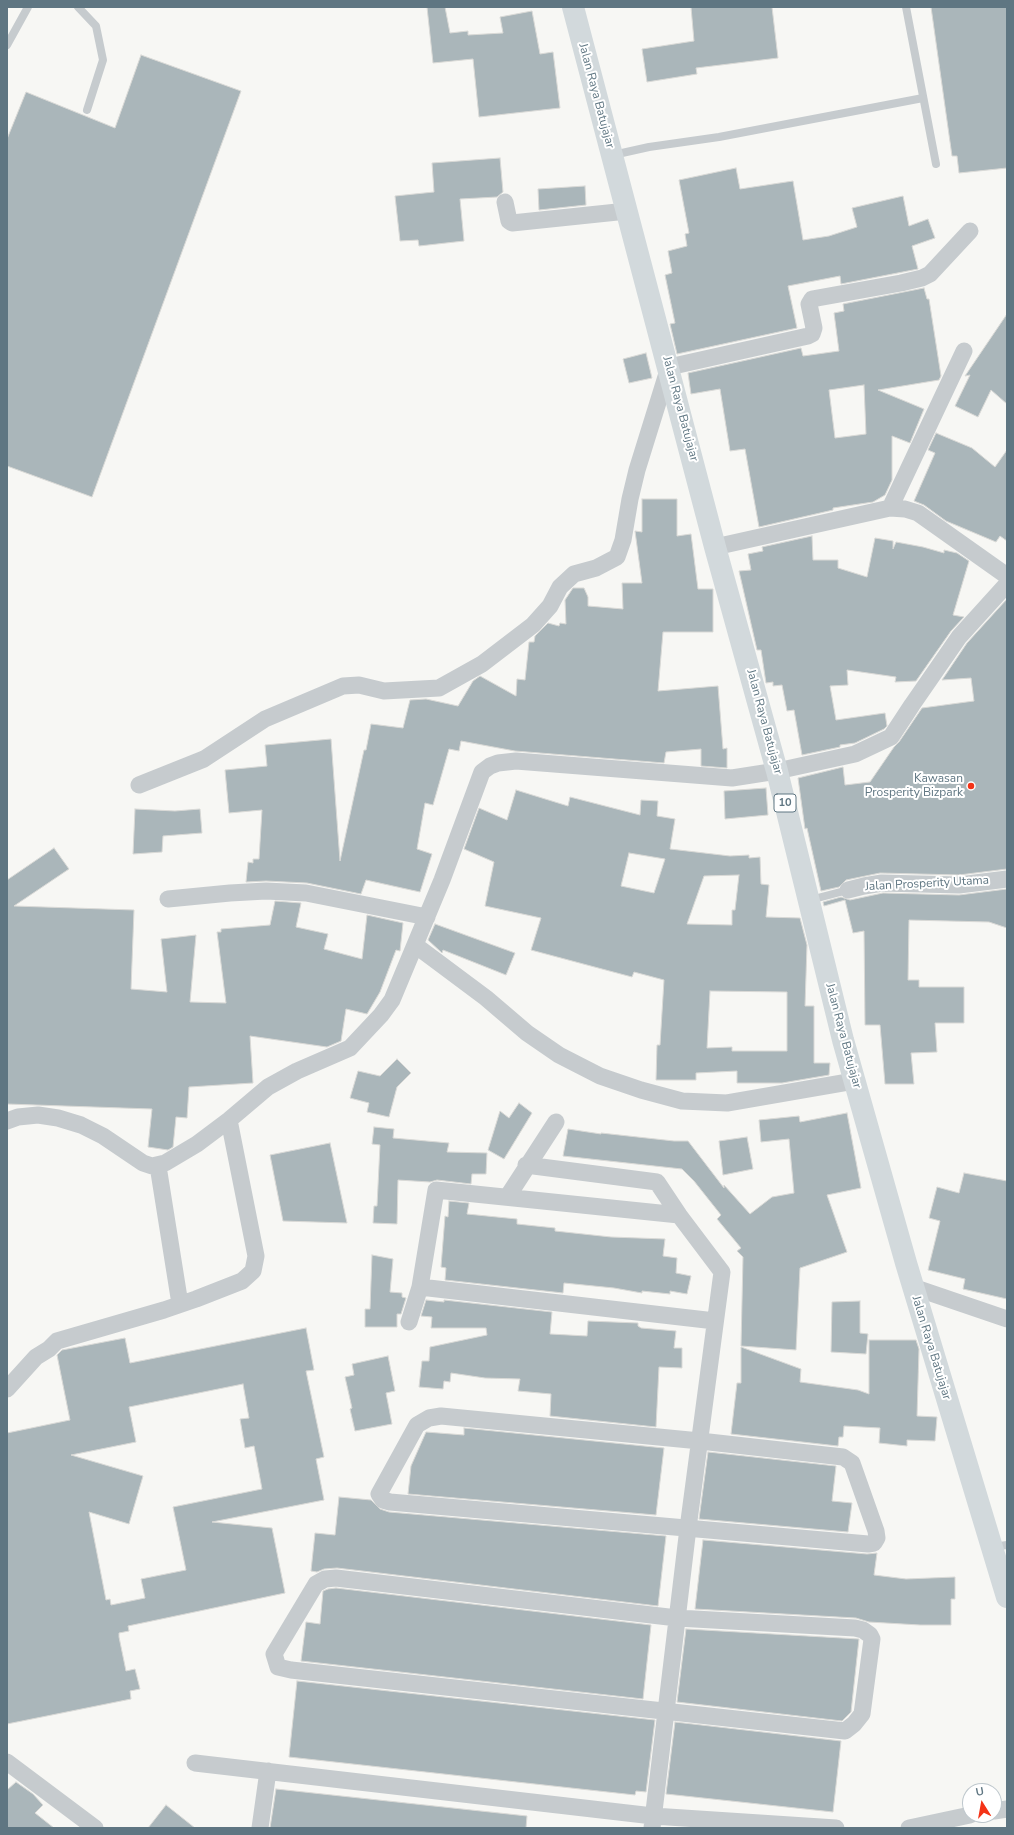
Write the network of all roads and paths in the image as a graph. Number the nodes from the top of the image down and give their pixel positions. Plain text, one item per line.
1 (28, 7) edge
2 (78, 7) edge
3 (573, 7) edge
4 (906, 7) edge
5 (7, 45) edge
6 (923, 98) junction
7 (87, 110) dead end
8 (612, 155) junction
9 (936, 164) dead end
10 (505, 202) dead end
11 (627, 212) junction
12 (970, 231) dead end
13 (964, 351) dead end
14 (669, 367) junction
15 (890, 508) junction
16 (715, 547) junction
17 (1007, 576) edge
18 (1007, 584) edge
19 (778, 771) junction
20 (139, 785) dead end
21 (1007, 879) edge
22 (848, 890) joint
23 (168, 899) dead end
24 (809, 901) junction
25 (427, 916) junction
26 (415, 945) junction
27 (854, 1081) junction
28 (229, 1120) junction
29 (7, 1121) edge
30 (556, 1122) dead end
31 (526, 1165) junction
32 (158, 1166) junction
33 (508, 1196) junction
34 (678, 1215) junction
35 (420, 1287) junction
36 (913, 1287) junction
37 (180, 1304) junction
38 (1007, 1319) edge
39 (715, 1320) junction
40 (409, 1322) dead end
41 (7, 1389) edge
42 (700, 1441) junction
43 (688, 1528) junction
44 (999, 1546) edge
45 (1007, 1597) edge
46 (676, 1618) junction
47 (667, 1712) junction
48 (7, 1762) edge
49 (195, 1763) dead end
50 (268, 1771) junction
51 (962, 1817) edge
52 (652, 1822) edge
53 (95, 1828) edge
54 (260, 1828) edge
55 (836, 1828) edge
56 (909, 1828) edge

1 - 5 lane
2 - 7 lane
3 - 8 highway, Jalan Raya Batujajar / 10
4 - 6 lane
6 - 8 lane
6 - 9 lane
8 - 11 highway, Jalan Raya Batujajar / 10
10 - 11 street
11 - 14 highway, Jalan Raya Batujajar / 10
12 - 14 street
13 - 15 street
14 - 16 highway, Jalan Raya Batujajar / 10
14 - 20 street
15 - 16 street
15 - 17 street
16 - 19 highway, Jalan Raya Batujajar / 10
18 - 19 street
19 - 24 highway, Jalan Raya Batujajar / 10
19 - 25 street
21 - 22 street, Jalan Prosperity Utama
22 - 24 lane
23 - 25 street
24 - 27 highway, Jalan Raya Batujajar / 10
25 - 26 street
26 - 27 street
26 - 28 street
27 - 36 highway, Jalan Raya Batujajar / 10
28 - 32 street
28 - 37 street
29 - 32 street
30 - 31 street
31 - 33 street
31 - 34 street
32 - 37 street
33 - 34 street
33 - 35 street
34 - 39 street
35 - 39 street
35 - 40 street
36 - 38 street
36 - 44 highway, Jalan Raya Batujajar / 10
37 - 41 street
39 - 42 street
42 - 43 street
42 - 43 street
42 - 43 street
43 - 46 street
44 - 45 highway, Jalan Raya Batujajar / 10
46 - 47 street
46 - 47 street
46 - 47 street
47 - 52 street
48 - 53 street
49 - 50 street
50 - 52 street
50 - 54 street
51 - 56 street
52 - 55 street

